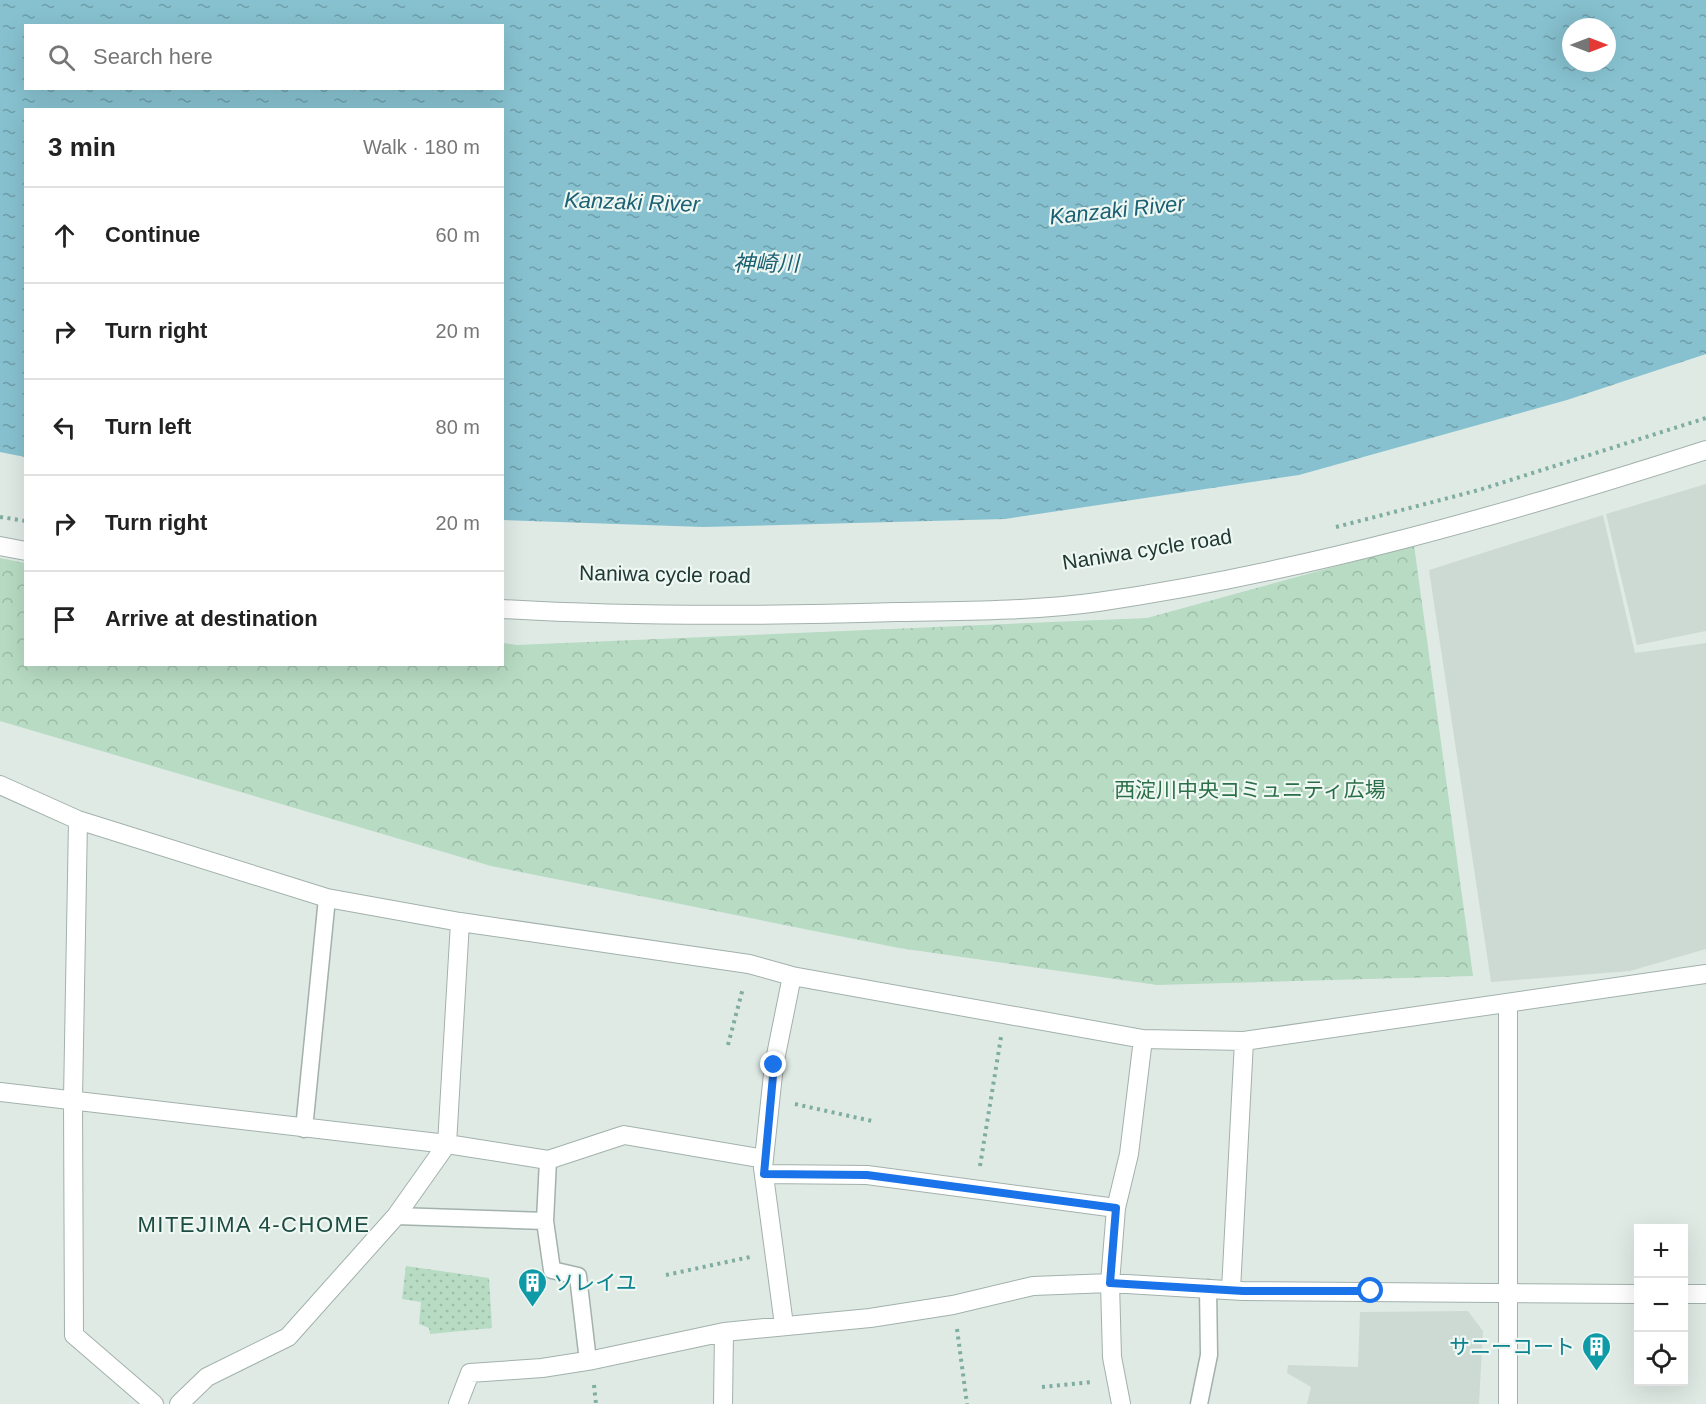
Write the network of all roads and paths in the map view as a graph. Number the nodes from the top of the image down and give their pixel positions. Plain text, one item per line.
1 (1706, 418) edge
2 (1706, 450) edge
3 (0, 517) edge
4 (24, 521) edge
5 (1331, 529) dead end
6 (0, 546) edge
7 (24, 551) edge
8 (504, 609) edge
9 (0, 785) edge
10 (78, 820) junction
11 (327, 898) junction
12 (460, 922) junction
13 (749, 964) junction
14 (1706, 974) edge
15 (792, 976) junction
16 (1508, 1004) junction
17 (1005, 1014) junction
18 (1143, 1039) junction
19 (1244, 1041) junction
20 (728, 1045) dead end
21 (0, 1092) edge
22 (770, 1098) junction
23 (73, 1099) junction
24 (872, 1121) dead end
25 (304, 1129) junction
26 (447, 1144) junction
27 (548, 1160) junction
28 (764, 1166) junction
29 (976, 1190) junction
30 (1116, 1208) junction
31 (396, 1216) junction
32 (545, 1221) junction
33 (775, 1251) junction
34 (666, 1275) dead end
35 (1110, 1283) junction
36 (1208, 1288) junction
37 (1231, 1290) junction
38 (1507, 1294) junction
39 (1634, 1294) edge
40 (1688, 1294) edge
41 (1706, 1294) edge
42 (953, 1305) junction
43 (784, 1325) junction
44 (724, 1332) junction
45 (588, 1360) junction
46 (1116, 1379) junction
47 (1042, 1387) dead end
48 (154, 1404) edge
49 (182, 1404) edge
50 (458, 1404) edge
51 (723, 1404) edge
52 (967, 1404) edge
53 (1121, 1404) edge
54 (1198, 1404) edge
55 (1508, 1404) edge

1 - 5 path
2 - 8 street
3 - 4 path
6 - 7 street
9 - 10 street
10 - 11 street
10 - 23 street
11 - 12 street
11 - 25 lane
12 - 13 street
12 - 26 street
13 - 15 street
13 - 20 path
14 - 16 street
15 - 17 street
15 - 22 street
16 - 19 street
16 - 38 street
17 - 18 street
17 - 29 path
18 - 19 street
18 - 30 street
19 - 37 street
21 - 23 street
22 - 24 path
22 - 28 street
23 - 25 street
23 - 48 street
25 - 26 street
26 - 27 street
26 - 31 street
27 - 28 street
27 - 32 lane
28 - 29 street
28 - 33 street
29 - 30 street
30 - 35 street
31 - 32 lane
31 - 49 street
32 - 45 lane
33 - 34 path
33 - 43 street
35 - 36 street
35 - 42 street
35 - 46 street
36 - 37 street
36 - 54 lane
37 - 38 street
38 - 39 street
38 - 55 street
40 - 41 street
42 - 43 street
42 - 52 path
43 - 44 street
44 - 45 street
44 - 51 street
45 - 50 street
46 - 47 path
46 - 53 street

